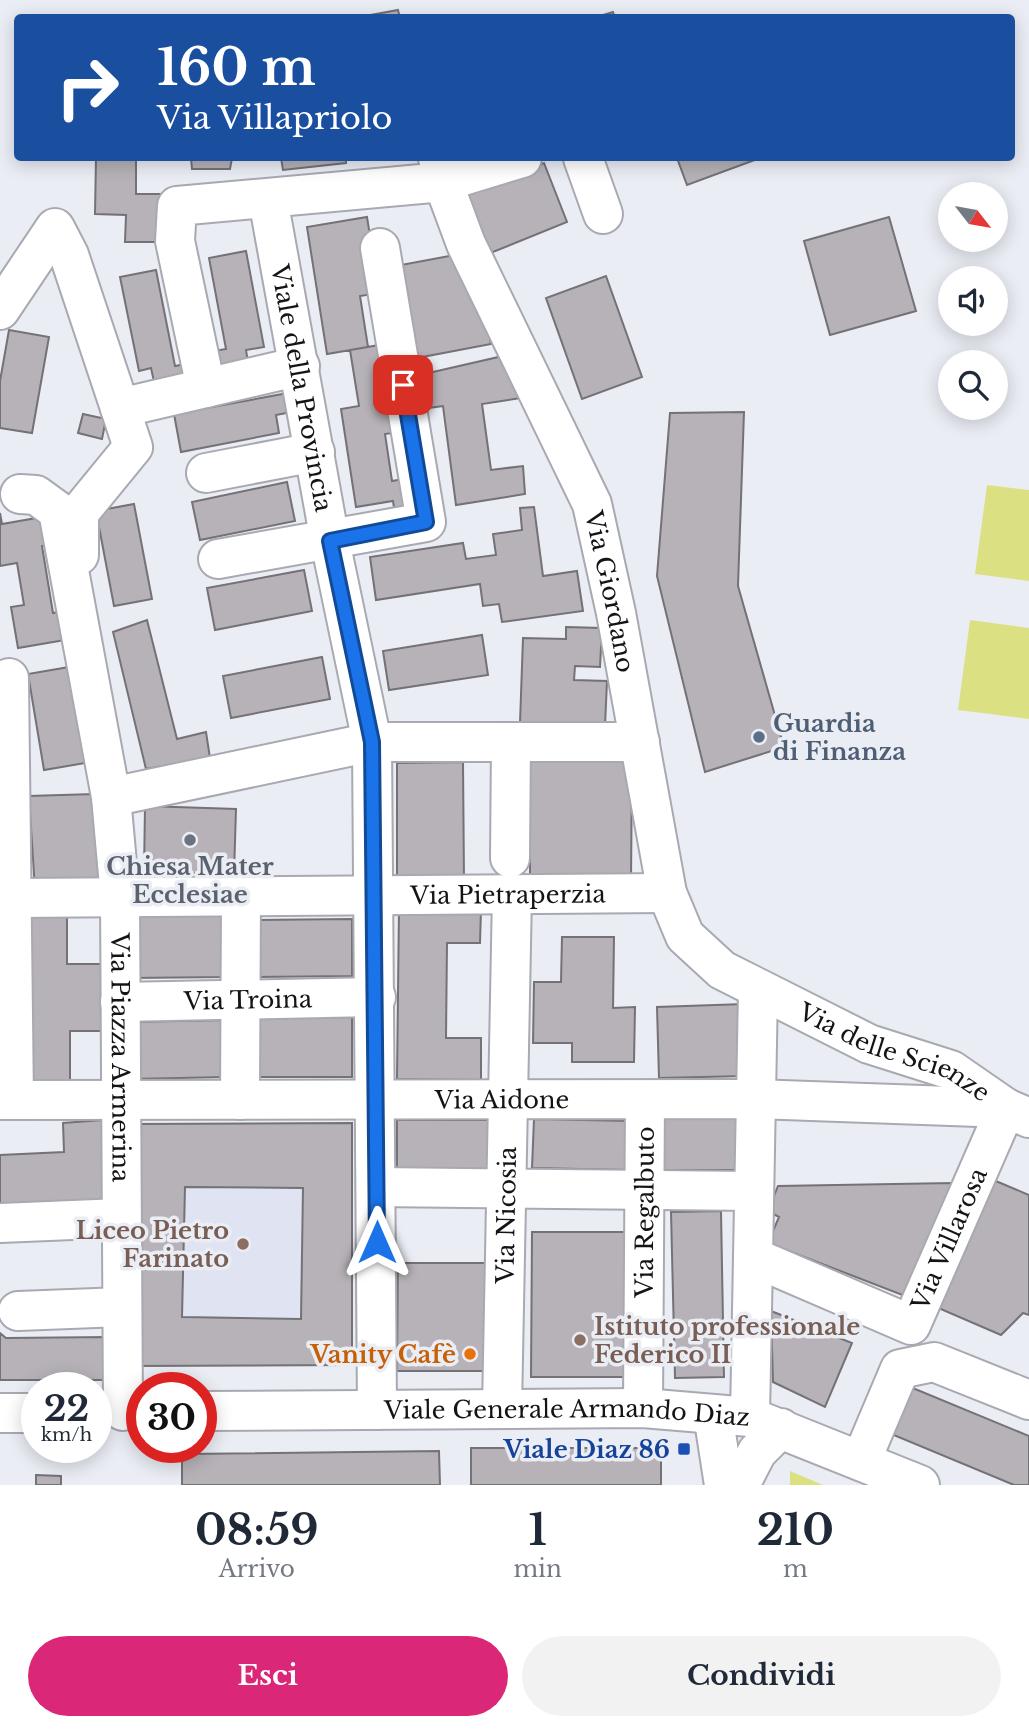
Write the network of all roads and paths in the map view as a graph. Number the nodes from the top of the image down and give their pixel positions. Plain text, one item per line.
1 (502, 161) edge
2 (584, 161) edge
3 (440, 170) edge
4 (268, 199) junction
5 (603, 214) dead end
6 (380, 248) dead end
7 (0, 310) edge
8 (300, 366) junction
9 (206, 388) junction
10 (120, 408) junction
11 (315, 452) junction
12 (206, 472) dead end
13 (20, 494) dead end
14 (330, 541) junction
15 (218, 559) dead end
16 (73, 581) junction
17 (9, 678) dead end
18 (640, 741) junction
19 (372, 742) junction
20 (511, 742) junction
21 (111, 797) junction
22 (511, 876) junction
23 (667, 893) junction
24 (375, 895) junction
25 (241, 896) junction
26 (120, 897) junction
27 (13, 898) junction
28 (758, 990) junction
29 (376, 997) junction
30 (239, 1001) junction
31 (120, 1002) junction
32 (756, 1099) junction
33 (7, 1100) edge
34 (121, 1100) junction
35 (240, 1100) junction
36 (376, 1100) junction
37 (508, 1100) junction
38 (645, 1100) junction
39 (1017, 1113) edge
40 (376, 1187) junction
41 (506, 1189) junction
42 (644, 1189) junction
43 (754, 1191) junction
44 (121, 1218) junction
45 (0, 1223) edge
46 (752, 1256) junction
47 (122, 1307) junction
48 (18, 1311) dead end
49 (1029, 1400) edge
50 (643, 1408) junction
51 (502, 1409) junction
52 (377, 1410) junction
53 (120, 1411) edge
54 (217, 1411) edge
55 (0, 1413) edge
56 (21, 1413) edge
57 (752, 1439) edge
58 (861, 1461) junction
59 (724, 1485) edge
60 (740, 1485) edge
61 (920, 1485) edge

1 - 3 street
2 - 5 street
3 - 4 street
3 - 18 street, Via Giordano
4 - 8 street, Viale della Provincia
4 - 9 street
6 - 14 street
7 - 10 street, Via Piazza Armerina
8 - 9 street
8 - 11 street, Viale della Provincia
9 - 10 street
10 - 16 street, Via Piazza Armerina
11 - 12 street
11 - 14 street, Viale della Provincia
13 - 16 street, Via Piazza Armerina
14 - 15 street
14 - 19 street, Viale della Provincia
16 - 21 street, Via Piazza Armerina
17 - 27 street
18 - 20 street
18 - 23 street, Via Giordano
19 - 20 street
19 - 21 street
19 - 24 street, Viale della Provincia
20 - 22 street, Via Nicosia
21 - 26 street, Via Piazza Armerina
22 - 23 street, Via Pietraperzia
22 - 24 street, Via Pietraperzia
22 - 37 street, Via Nicosia
23 - 28 street, Via Giordano
24 - 25 street, Via Pietraperzia
24 - 29 street, Viale della Provincia
25 - 26 street, Via Pietraperzia
25 - 30 street
26 - 27 street, Via Pietraperzia
26 - 31 street, Via Piazza Armerina
27 - 33 street
28 - 32 street
28 - 39 street, Via delle Scienze
29 - 30 street, Via Troina
29 - 36 street, Viale della Provincia
30 - 31 street, Via Troina
30 - 35 street
31 - 34 street, Via Piazza Armerina
32 - 38 street, Via Aidone
32 - 39 street, Via Aidone
32 - 43 street
33 - 34 street, Via Aidone
34 - 35 street, Via Aidone
34 - 44 street, Via Piazza Armerina
35 - 36 street, Via Aidone
36 - 37 street, Via Aidone
36 - 40 street, Viale della Provincia
37 - 38 street, Via Aidone
37 - 41 street, Via Nicosia
38 - 42 street, Via Regalbuto
39 - 46 street, Via Villarosa
40 - 41 street
40 - 52 street, Viale della Provincia
41 - 42 street
41 - 51 street, Via Nicosia
42 - 43 street
42 - 50 street, Via Regalbuto
43 - 46 street
44 - 45 street
44 - 47 street, Via Piazza Armerina
46 - 57 street
47 - 48 street
47 - 53 street, Via Piazza Armerina
49 - 58 street
50 - 51 street, Viale Generale Armando Diaz
50 - 57 street, Viale Generale Armando Diaz
51 - 52 street, Viale Generale Armando Diaz
52 - 54 street, Viale Generale Armando Diaz
55 - 56 street
57 - 58 street, Viale Generale Armando Diaz
57 - 59 street
57 - 60 street
58 - 61 street, Viale Generale Armando Diaz

